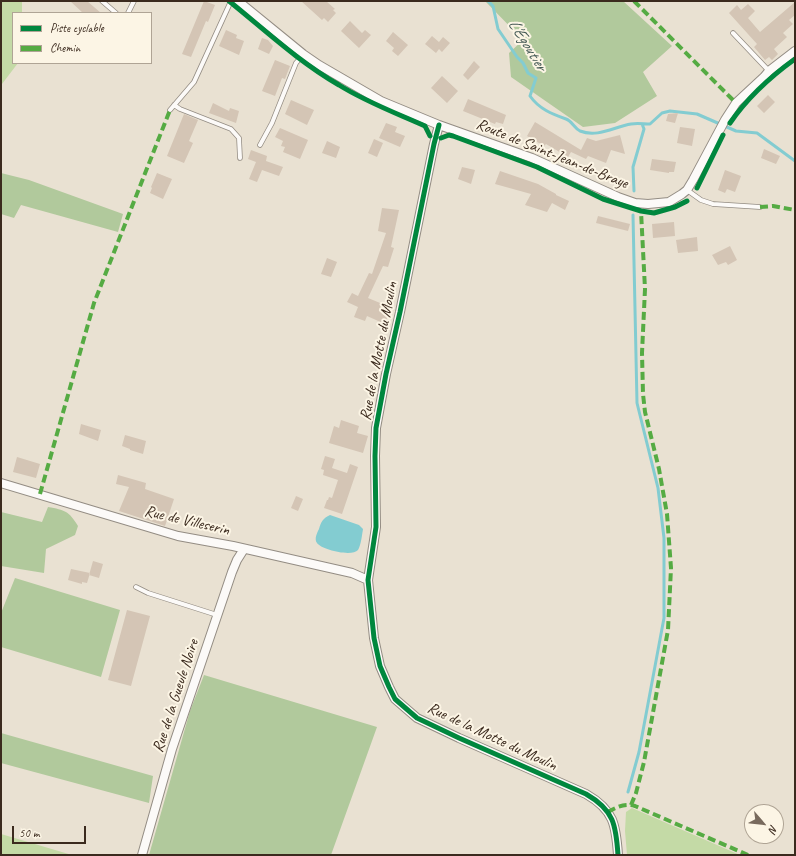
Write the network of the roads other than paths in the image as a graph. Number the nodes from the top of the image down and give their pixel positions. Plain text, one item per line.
1 (102, 1) edge
2 (134, 1) edge
3 (231, 1) edge
4 (238, 1) edge
5 (115, 12) edge
6 (128, 12) edge
7 (733, 33) dead end
8 (795, 51) edge
9 (303, 54) junction
10 (768, 71) junction
11 (174, 105) junction
12 (170, 110) dead end
13 (439, 125) junction
14 (260, 145) dead end
15 (240, 158) dead end
16 (687, 190) junction
17 (760, 207) dead end
18 (1, 484) edge
19 (244, 549) junction
20 (368, 580) junction
21 (136, 587) dead end
22 (217, 615) junction
23 (142, 855) edge
24 (618, 855) edge

1 - 5 lane
2 - 6 lane
3 - 11 lane
4 - 9 street, Route de Saint-Jean-de-Braye
7 - 10 lane
8 - 10 street, Route de Saint-Jean-de-Braye
9 - 13 street, Route de Saint-Jean-de-Braye
9 - 14 lane
10 - 16 street, Route de Saint-Jean-de-Braye
11 - 12 lane
11 - 15 lane
13 - 16 street, Route de Saint-Jean-de-Braye
13 - 20 street, Rue de la Motte du Moulin
16 - 17 lane
18 - 19 street, Rue de Villeserin
19 - 20 street, Rue de Villeserin
19 - 22 street, Rue de la Gueule Noire
20 - 24 street, Rue de la Motte du Moulin
21 - 22 lane
22 - 23 street, Rue de la Gueule Noire

